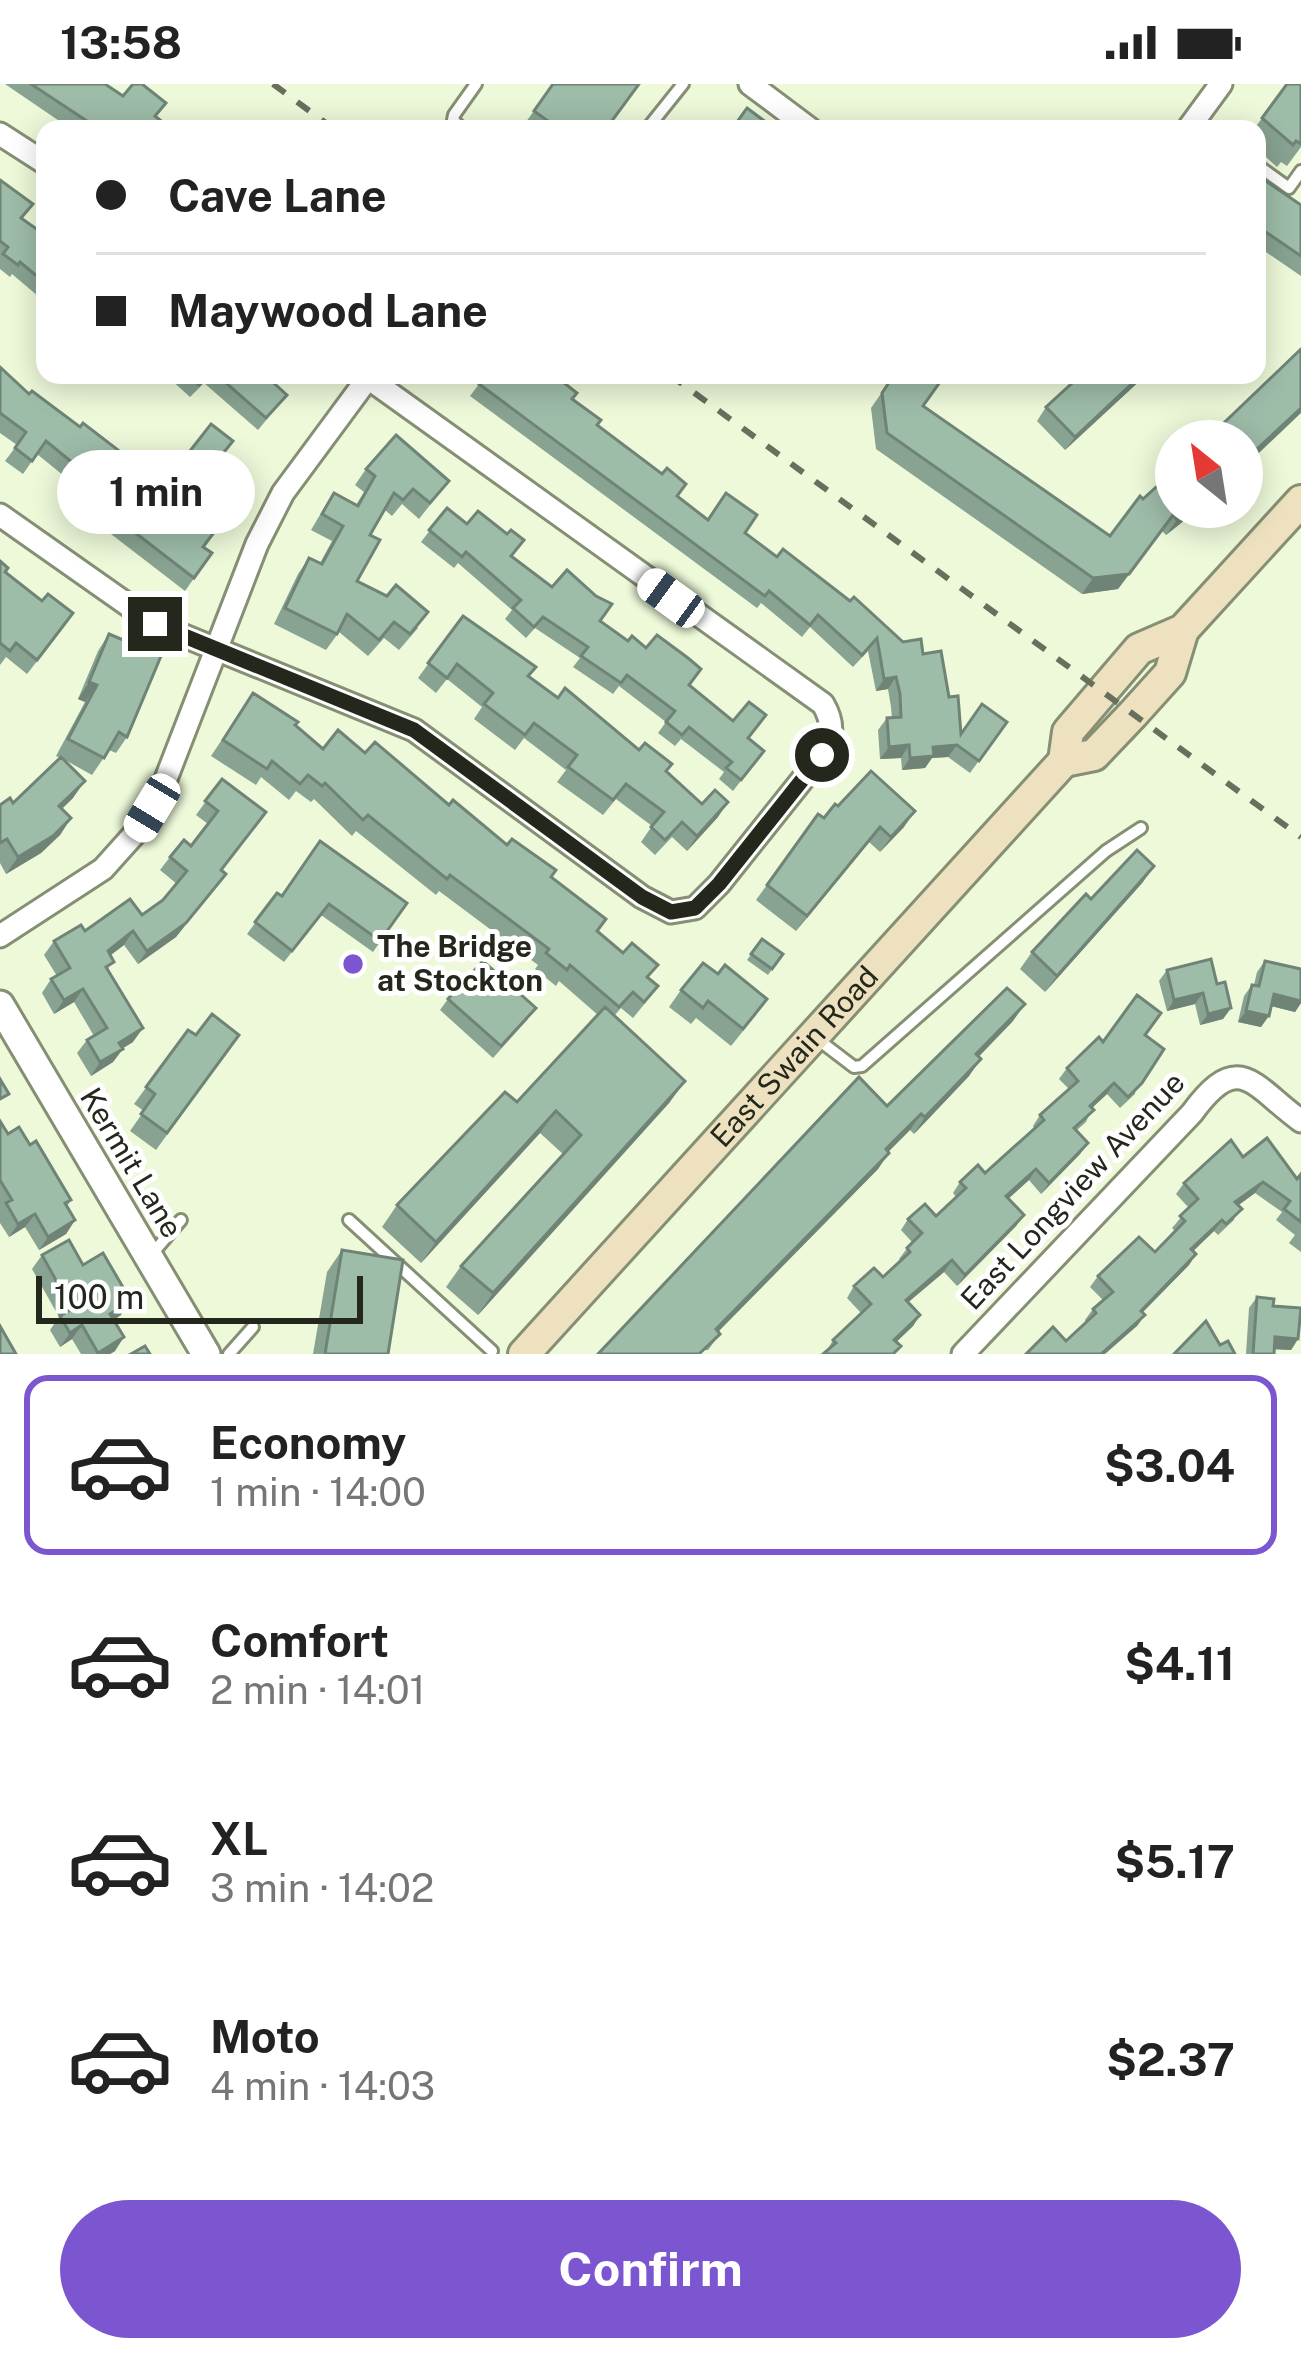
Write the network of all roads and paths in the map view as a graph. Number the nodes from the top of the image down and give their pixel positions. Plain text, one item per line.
1 (476, 84) edge
2 (683, 84) edge
3 (750, 84) edge
4 (1222, 84) edge
5 (453, 120) edge
6 (654, 120) edge
7 (798, 120) edge
8 (1201, 120) edge
9 (0, 134) edge
10 (36, 158) edge
11 (1266, 171) edge
12 (1301, 171) edge
13 (360, 384) edge
14 (377, 384) edge
15 (1301, 501) edge
16 (0, 515) edge
17 (216, 650) junction
18 (1142, 828) dead end
19 (0, 936) edge
20 (0, 1005) edge
21 (814, 1036) junction
22 (1301, 1121) edge
23 (181, 1220) dead end
24 (349, 1220) dead end
25 (149, 1257) junction
26 (253, 1327) dead end
27 (492, 1351) dead end
28 (206, 1354) edge
29 (229, 1354) edge
30 (524, 1354) edge
31 (963, 1354) edge

1 - 5 lane
2 - 6 lane
3 - 7 street
4 - 8 street
9 - 10 street
11 - 12 lane
13 - 17 street
14 - 17 street
15 - 21 main road, East Swain Road
16 - 17 street
17 - 19 street
18 - 21 lane
20 - 25 street, Kermit Lane
21 - 30 main road, East Swain Road
22 - 31 street, East Longview Avenue
23 - 25 lane
24 - 27 lane
25 - 28 street, Kermit Lane
26 - 29 lane

